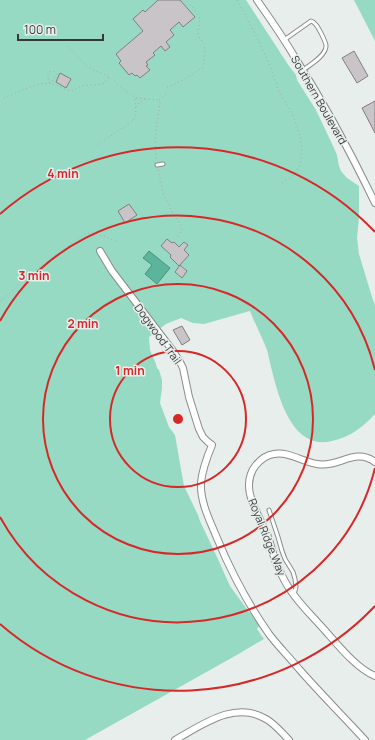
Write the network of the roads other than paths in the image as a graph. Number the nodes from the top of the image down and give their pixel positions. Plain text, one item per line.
1 (257, 0) edge
2 (284, 40) junction
3 (303, 70) junction
4 (163, 164) dead end
5 (157, 165) dead end
6 (375, 203) edge
7 (100, 251) dead end
8 (375, 462) edge
9 (269, 510) dead end
10 (294, 595) junction
11 (375, 676) edge
12 (175, 740) edge
13 (289, 740) edge
14 (365, 740) edge

1 - 2 street, Southern Boulevard
2 - 3 street, Southern Boulevard
2 - 3 lane
3 - 6 street, Southern Boulevard
4 - 5 lane
7 - 14 street, Dogwood Trail
8 - 10 street, Royal Ridge Way
9 - 10 lane
10 - 11 street, Royal Ridge Way
12 - 13 street

